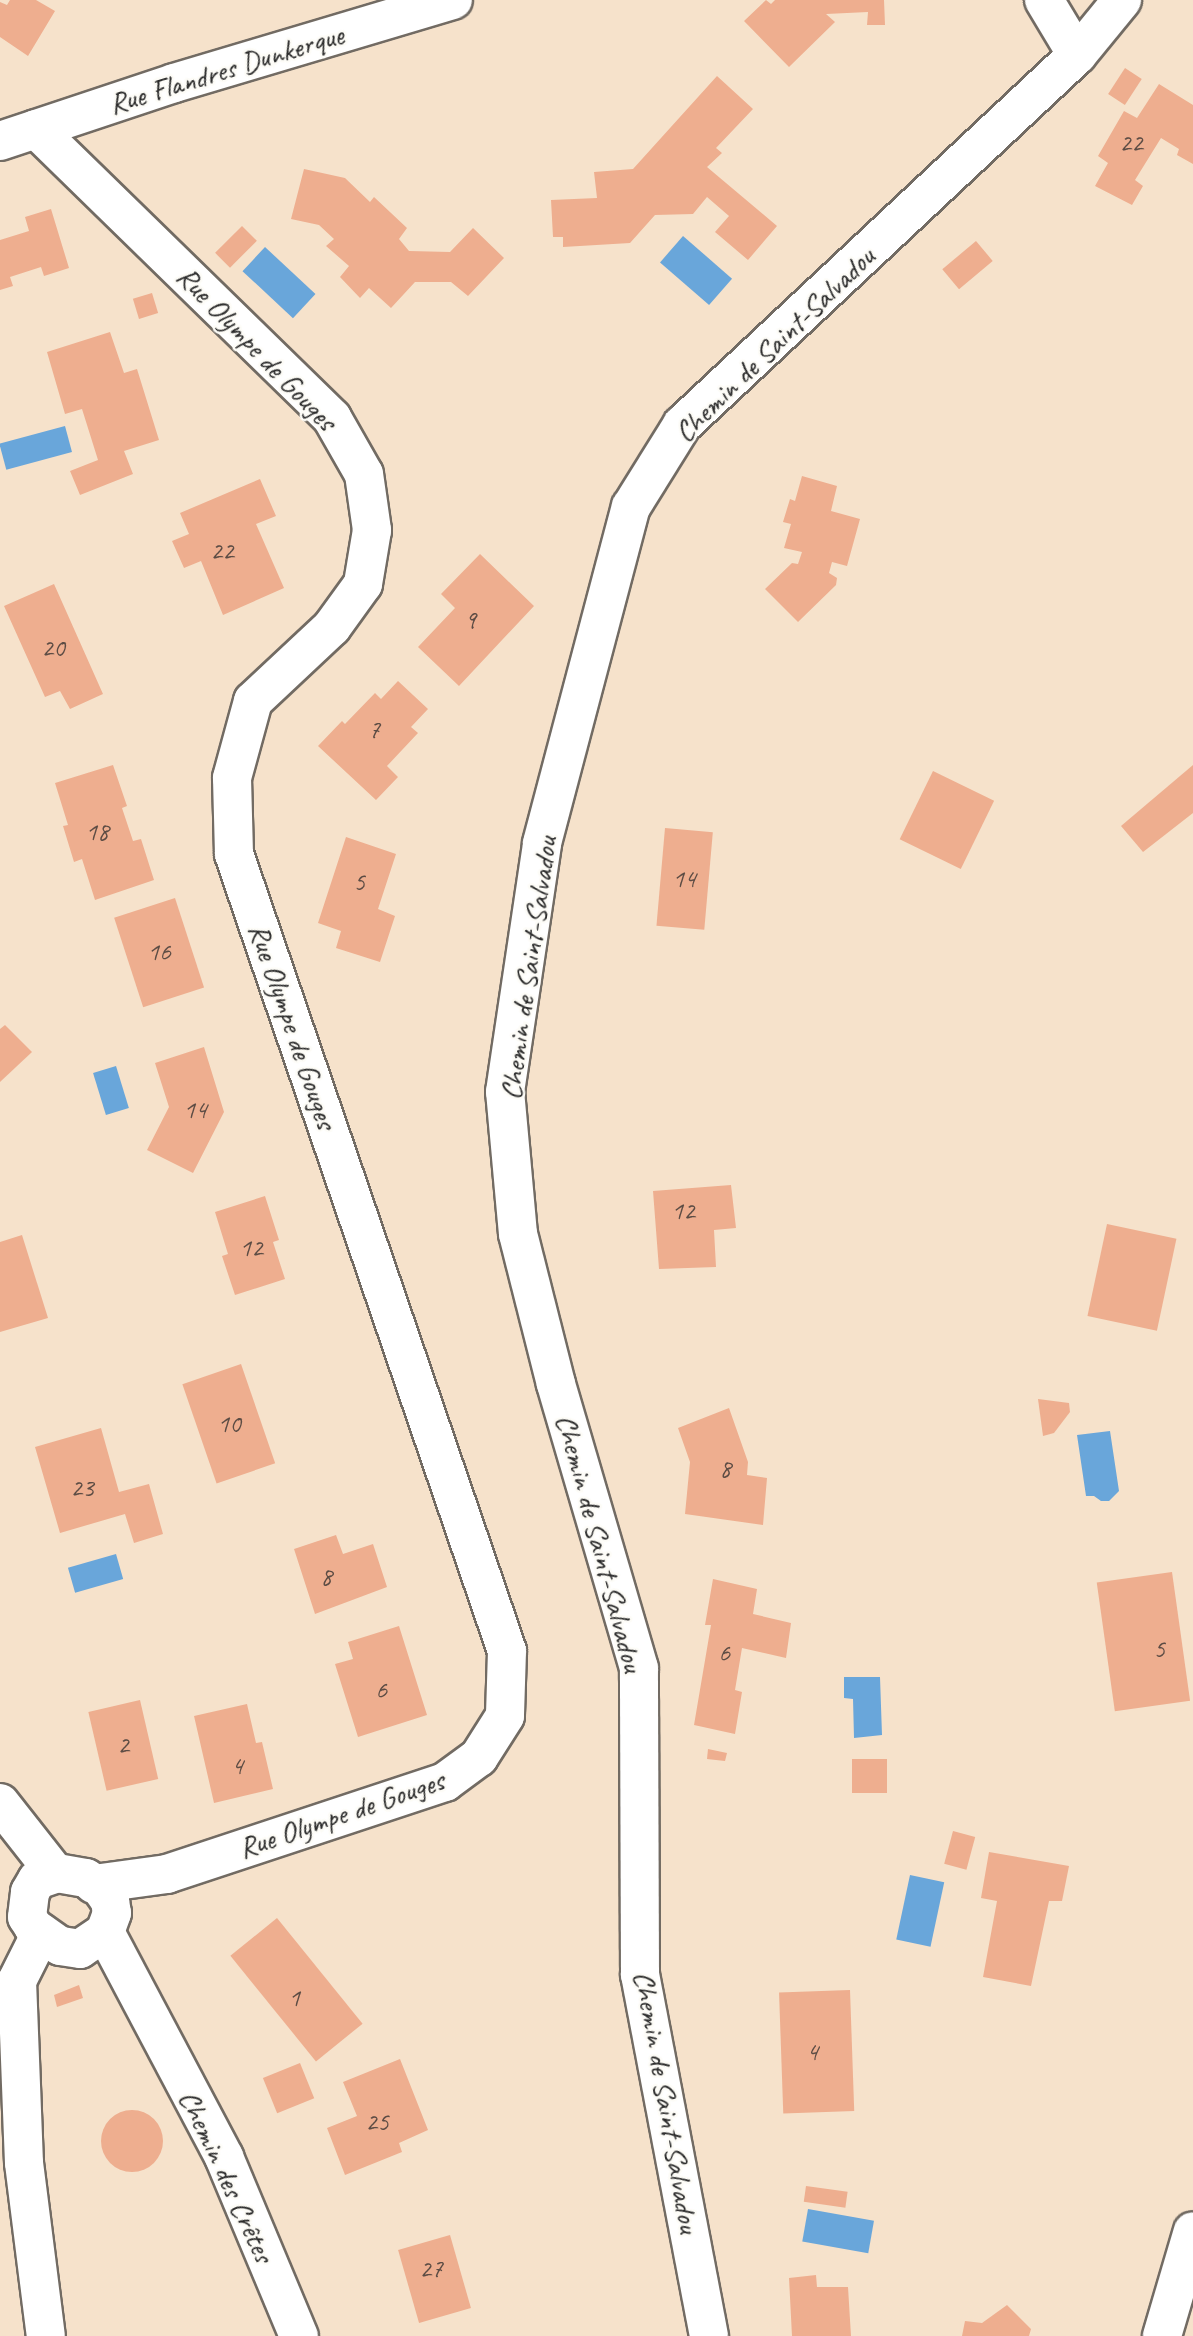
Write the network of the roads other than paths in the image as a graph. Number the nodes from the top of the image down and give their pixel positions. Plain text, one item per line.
1 (453, 0) edge
2 (1044, 0) edge
3 (1122, 0) edge
4 (1077, 55) junction
5 (36, 129) junction
6 (0, 141) edge
7 (0, 1803) edge
8 (186, 1868) junction
9 (55, 1873) junction
10 (94, 1884) junction
11 (23, 1907) edge
12 (100, 1932) junction
13 (1193, 2231) edge
14 (46, 2336) edge
15 (299, 2336) edge
16 (709, 2336) edge
17 (1162, 2336) edge

1 - 5 street, Rue Flandres Dunkerque
2 - 4 street
3 - 4 street, Chemin de Saint-Salvadou
4 - 16 street, Chemin de Saint-Salvadou
5 - 6 street, Rue Flandres Dunkerque
5 - 8 street, Rue Olympe de Gouges
7 - 9 street
8 - 10 street, Rue Olympe de Gouges
8 - 12 street, Rue Olympe de Gouges
9 - 10 street
9 - 11 street
10 - 12 street
11 - 12 street
11 - 14 street
12 - 15 street, Chemin des Crêtes
13 - 17 street

